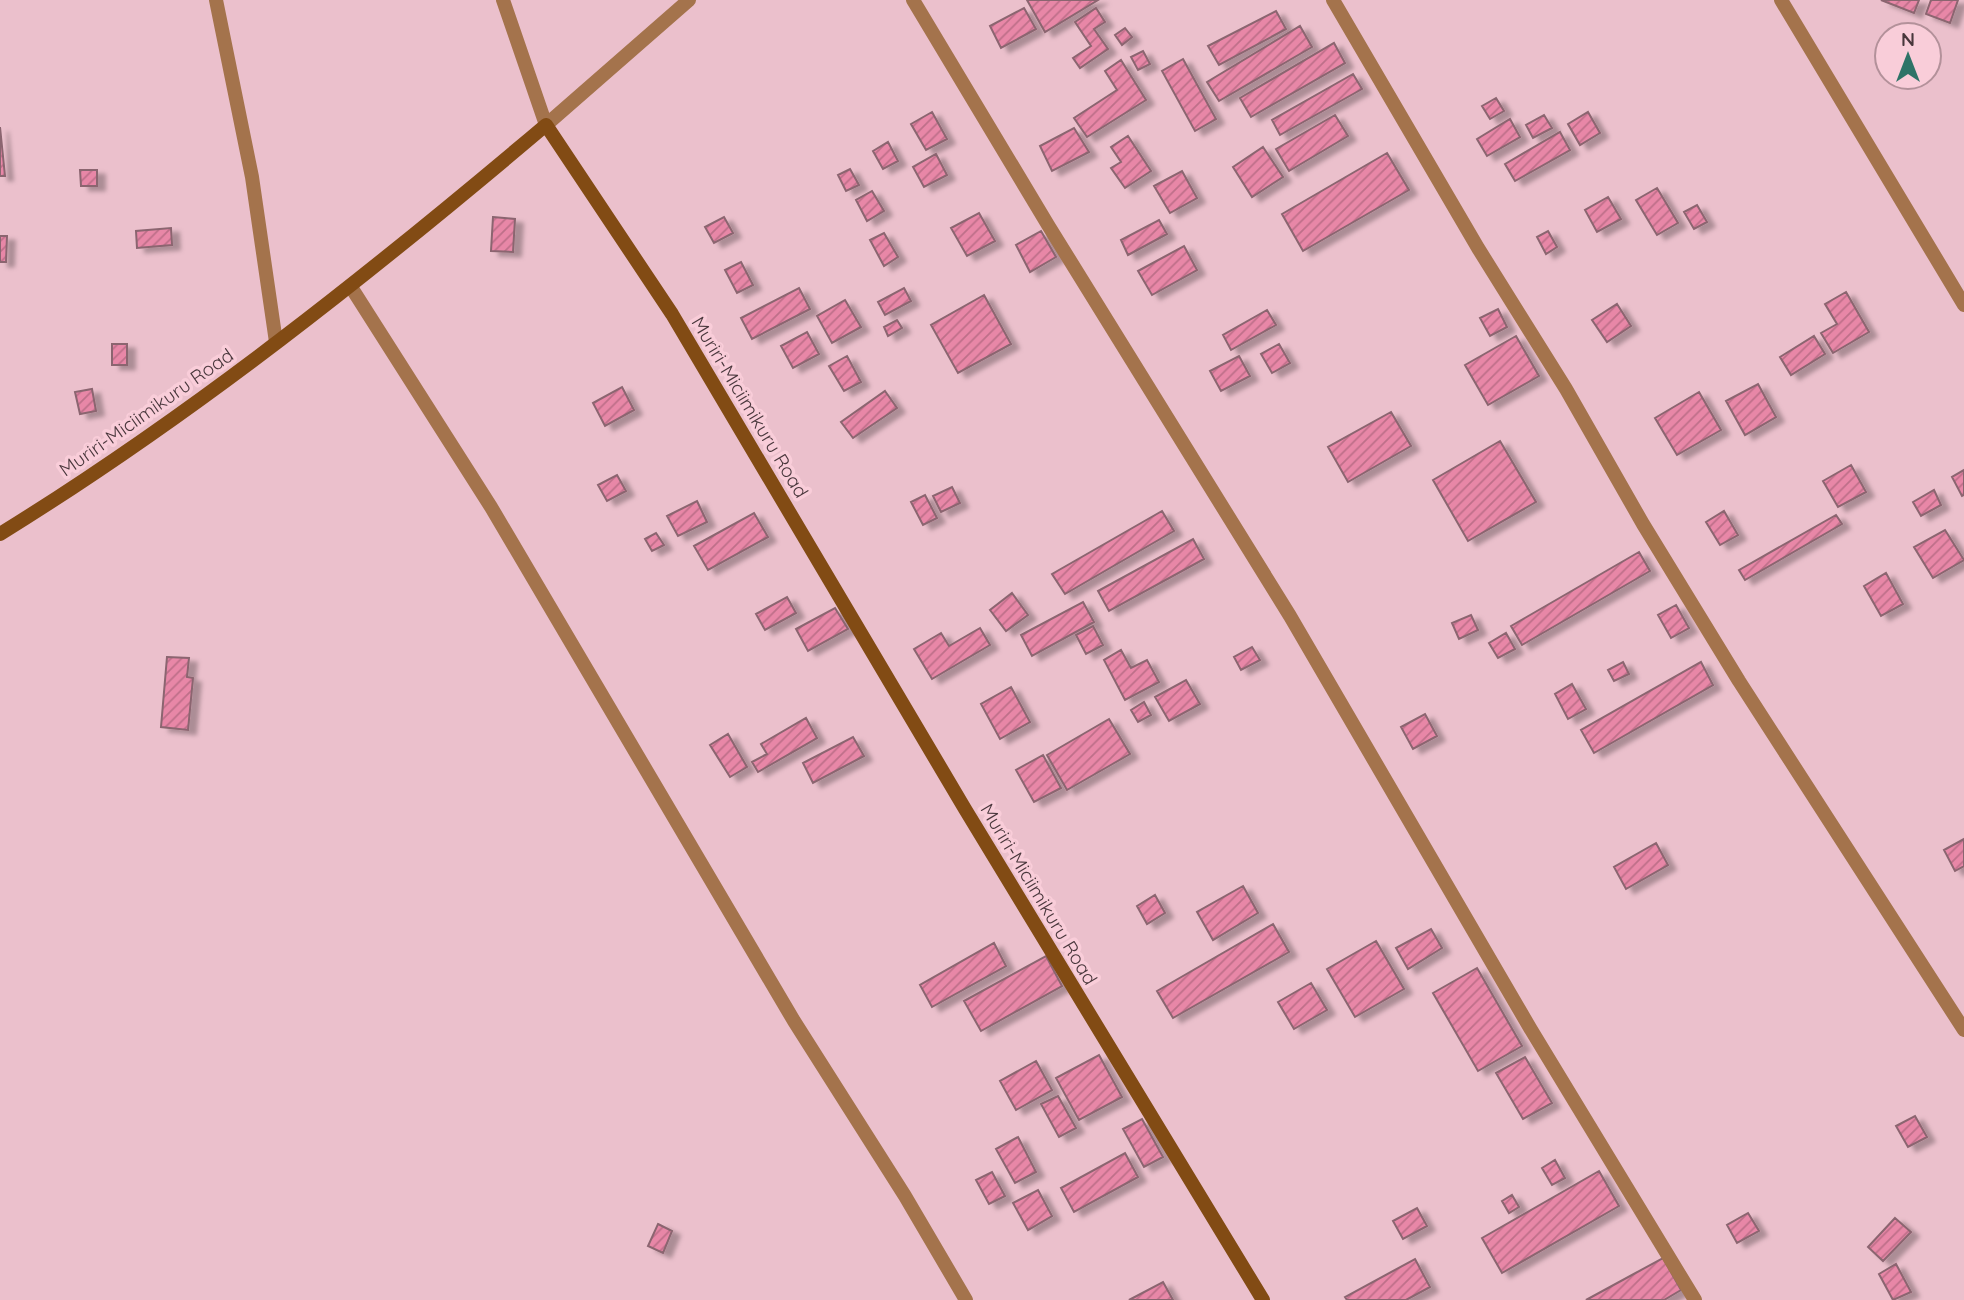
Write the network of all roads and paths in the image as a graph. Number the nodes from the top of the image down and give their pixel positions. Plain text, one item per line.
1 (216, 0) edge
2 (503, 0) edge
3 (689, 0) edge
4 (913, 0) edge
5 (1333, 0) edge
6 (1781, 0) edge
7 (546, 125) junction
8 (351, 287) junction
9 (1964, 305) edge
10 (276, 342) junction
11 (0, 534) edge
12 (1964, 1030) edge
13 (966, 1300) edge
14 (1263, 1300) edge
15 (1695, 1300) edge

1 - 10 street
2 - 7 street
3 - 7 street
4 - 15 street
5 - 12 street
6 - 9 street
7 - 8 street, Muriri-Miciimikuru Road
7 - 14 street, Muriri-Miciimikuru Road
8 - 10 street, Muriri-Miciimikuru Road
8 - 13 street
10 - 11 street, Muriri-Miciimikuru Road

